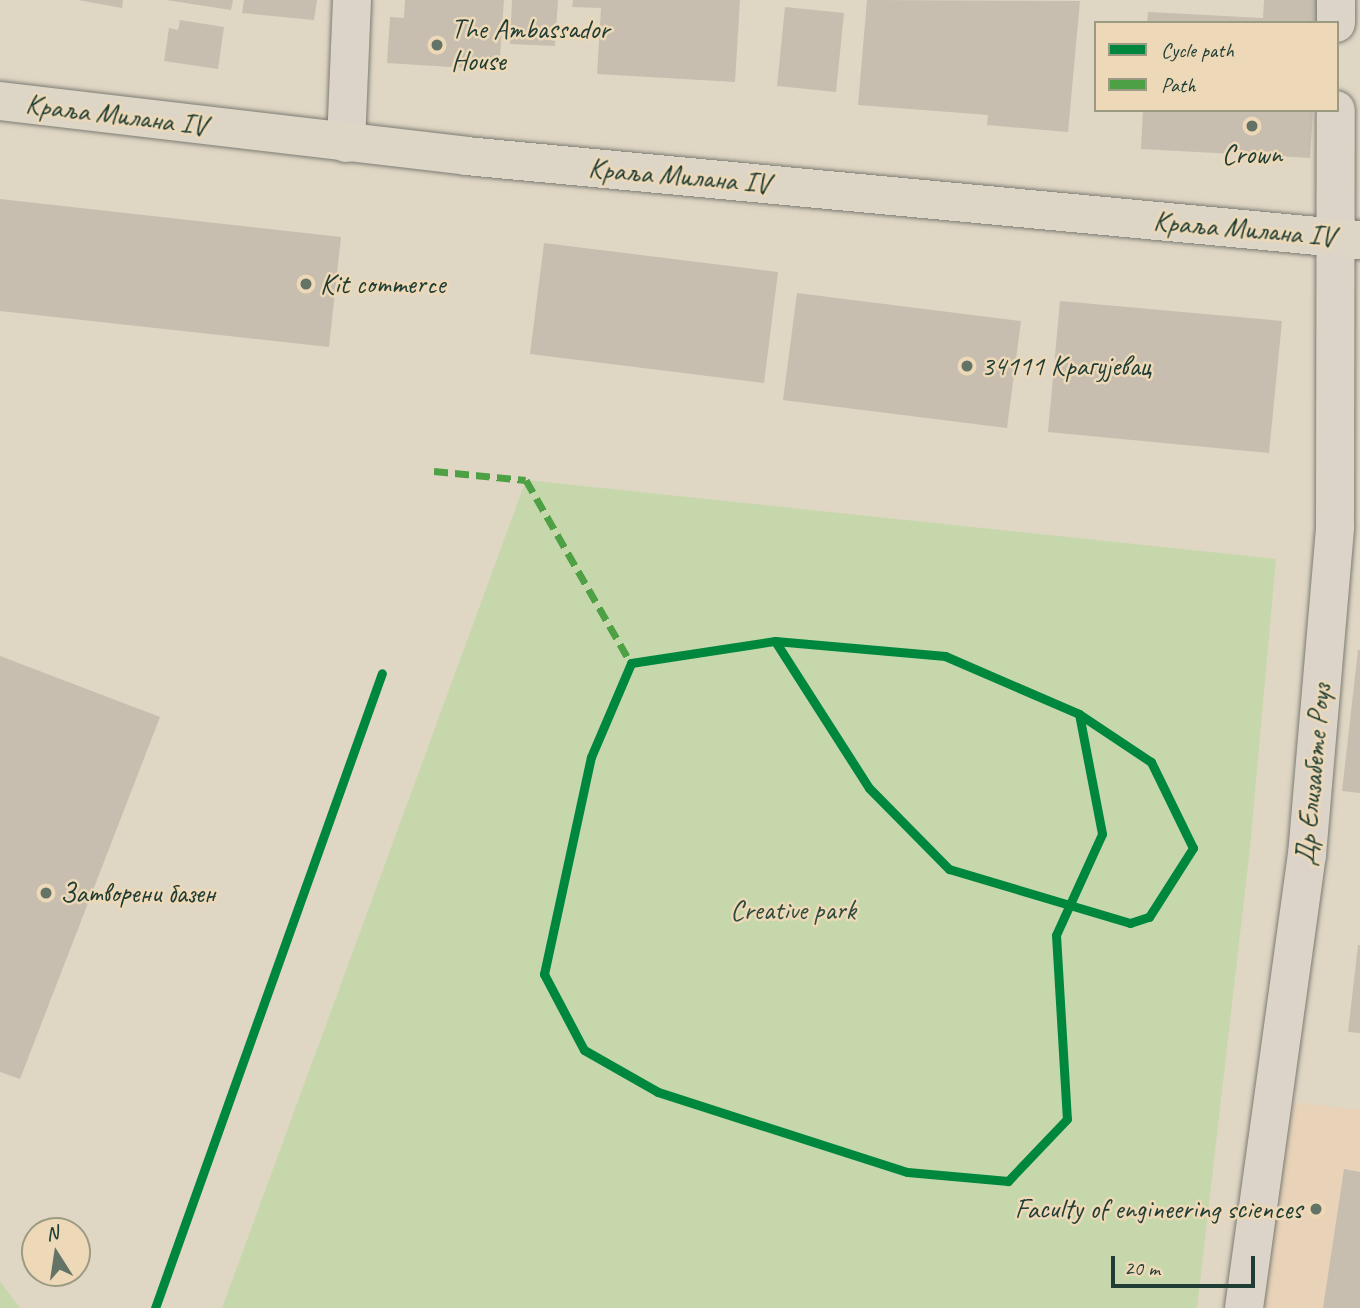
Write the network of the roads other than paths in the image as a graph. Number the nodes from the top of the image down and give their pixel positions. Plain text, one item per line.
1 (352, 0) edge
2 (1336, 0) edge
3 (1336, 21) edge
4 (0, 101) edge
5 (1336, 112) edge
6 (346, 143) junction
7 (1347, 239) edge
8 (1244, 1308) edge

1 - 6 street
2 - 3 street
4 - 6 main road, Краља Милана IV
5 - 7 street, Др Елизабете Роуз
6 - 7 main road, Краља Милана IV
7 - 8 street, Др Елизабете Роуз

